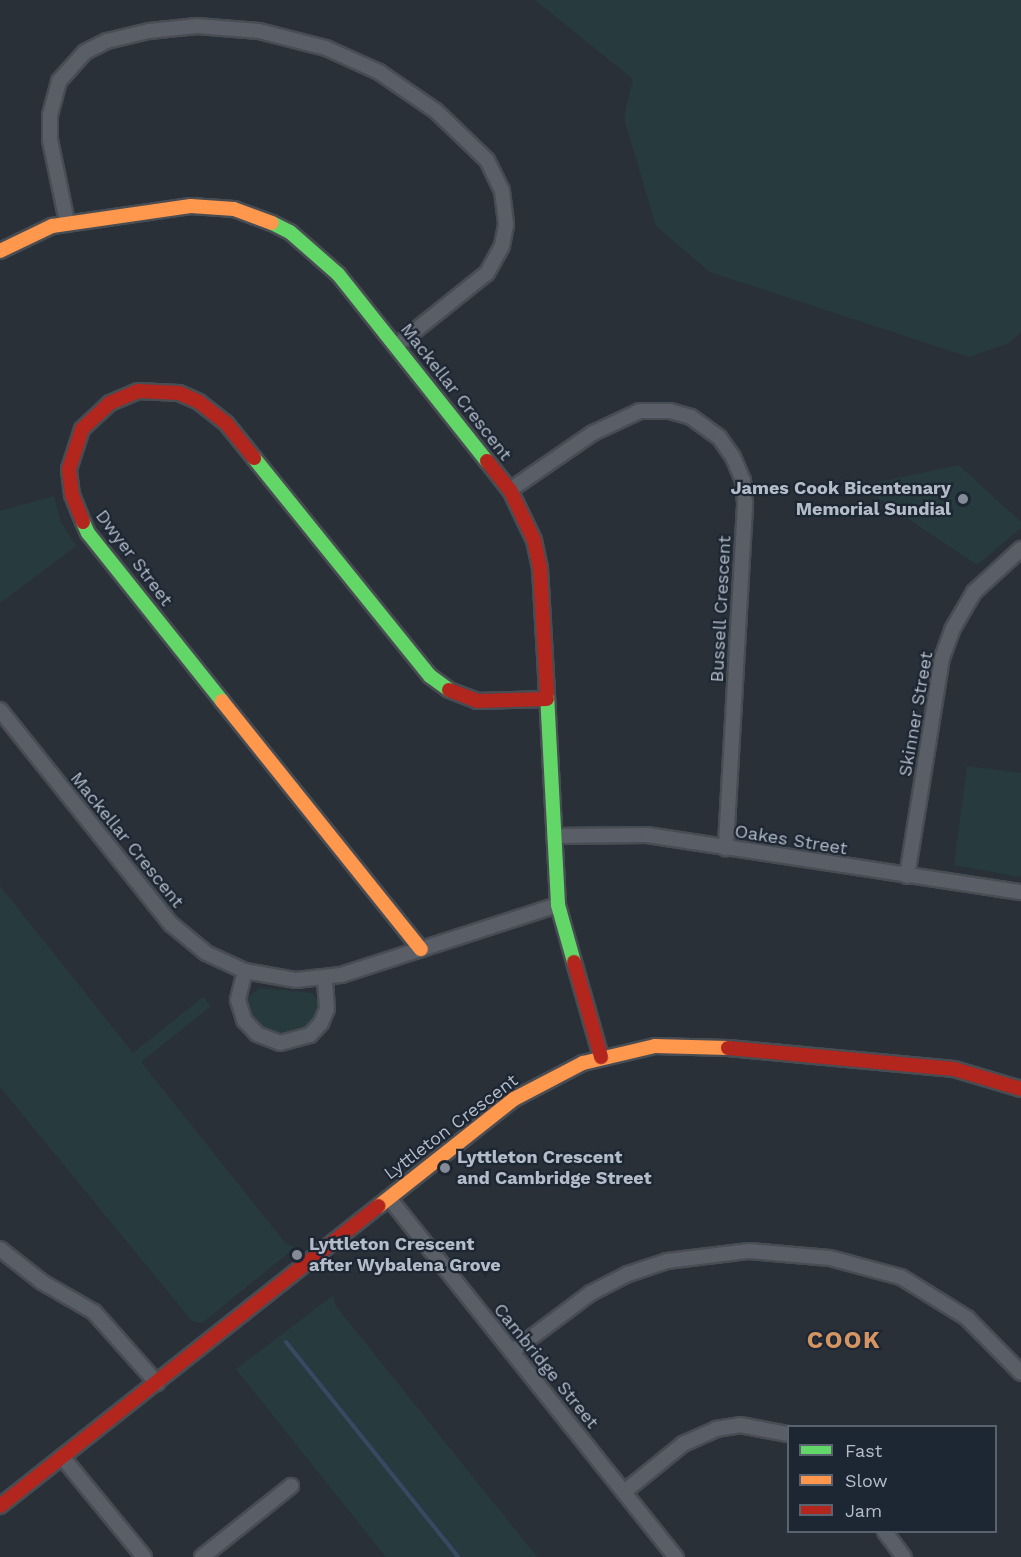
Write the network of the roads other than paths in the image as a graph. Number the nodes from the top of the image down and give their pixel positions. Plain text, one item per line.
1 (67, 222) junction
2 (0, 251) edge
3 (396, 346) junction
4 (510, 490) junction
5 (1021, 549) edge
6 (547, 699) junction
7 (0, 710) edge
8 (554, 836) junction
9 (726, 848) junction
10 (907, 876) junction
11 (1021, 892) edge
12 (558, 905) junction
13 (422, 950) junction
14 (245, 971) junction
15 (325, 978) junction
16 (601, 1057) junction
17 (1021, 1089) edge
18 (389, 1198) junction
19 (0, 1249) edge
20 (512, 1352) junction
21 (1021, 1373) edge
22 (157, 1383) junction
23 (787, 1434) edge
24 (63, 1458) junction
25 (291, 1486) dead end
26 (624, 1492) junction
27 (0, 1506) edge
28 (886, 1533) edge
29 (135, 1554) edge
30 (202, 1557) edge
31 (676, 1557) edge
32 (903, 1557) edge

1 - 2 street, Mackellar Crescent
1 - 3 street, Mackellar Crescent
1 - 3 street
3 - 4 street, Mackellar Crescent
4 - 6 street, Mackellar Crescent
4 - 9 street, Bussell Crescent
5 - 10 street, Skinner Street
6 - 8 street, Mackellar Crescent
6 - 13 street, Dwyer Street
7 - 14 street, Mackellar Crescent
8 - 9 street, Oakes Street
8 - 12 street, Mackellar Crescent
9 - 10 street, Oakes Street
10 - 11 street, Oakes Street
12 - 13 street, Mackellar Crescent
12 - 16 street, Mackellar Crescent
13 - 15 street, Mackellar Crescent
14 - 15 street, Mackellar Crescent
14 - 15 street
16 - 17 street, Lyttleton Crescent
16 - 18 street, Lyttleton Crescent
18 - 20 street, Cambridge Street
18 - 22 street, Lyttleton Crescent
19 - 22 street
20 - 21 street
20 - 26 street, Cambridge Street
22 - 24 street, Lyttleton Crescent
23 - 26 street
24 - 27 street, Lyttleton Crescent
24 - 29 street
25 - 30 street
26 - 31 street, Cambridge Street
28 - 32 street

